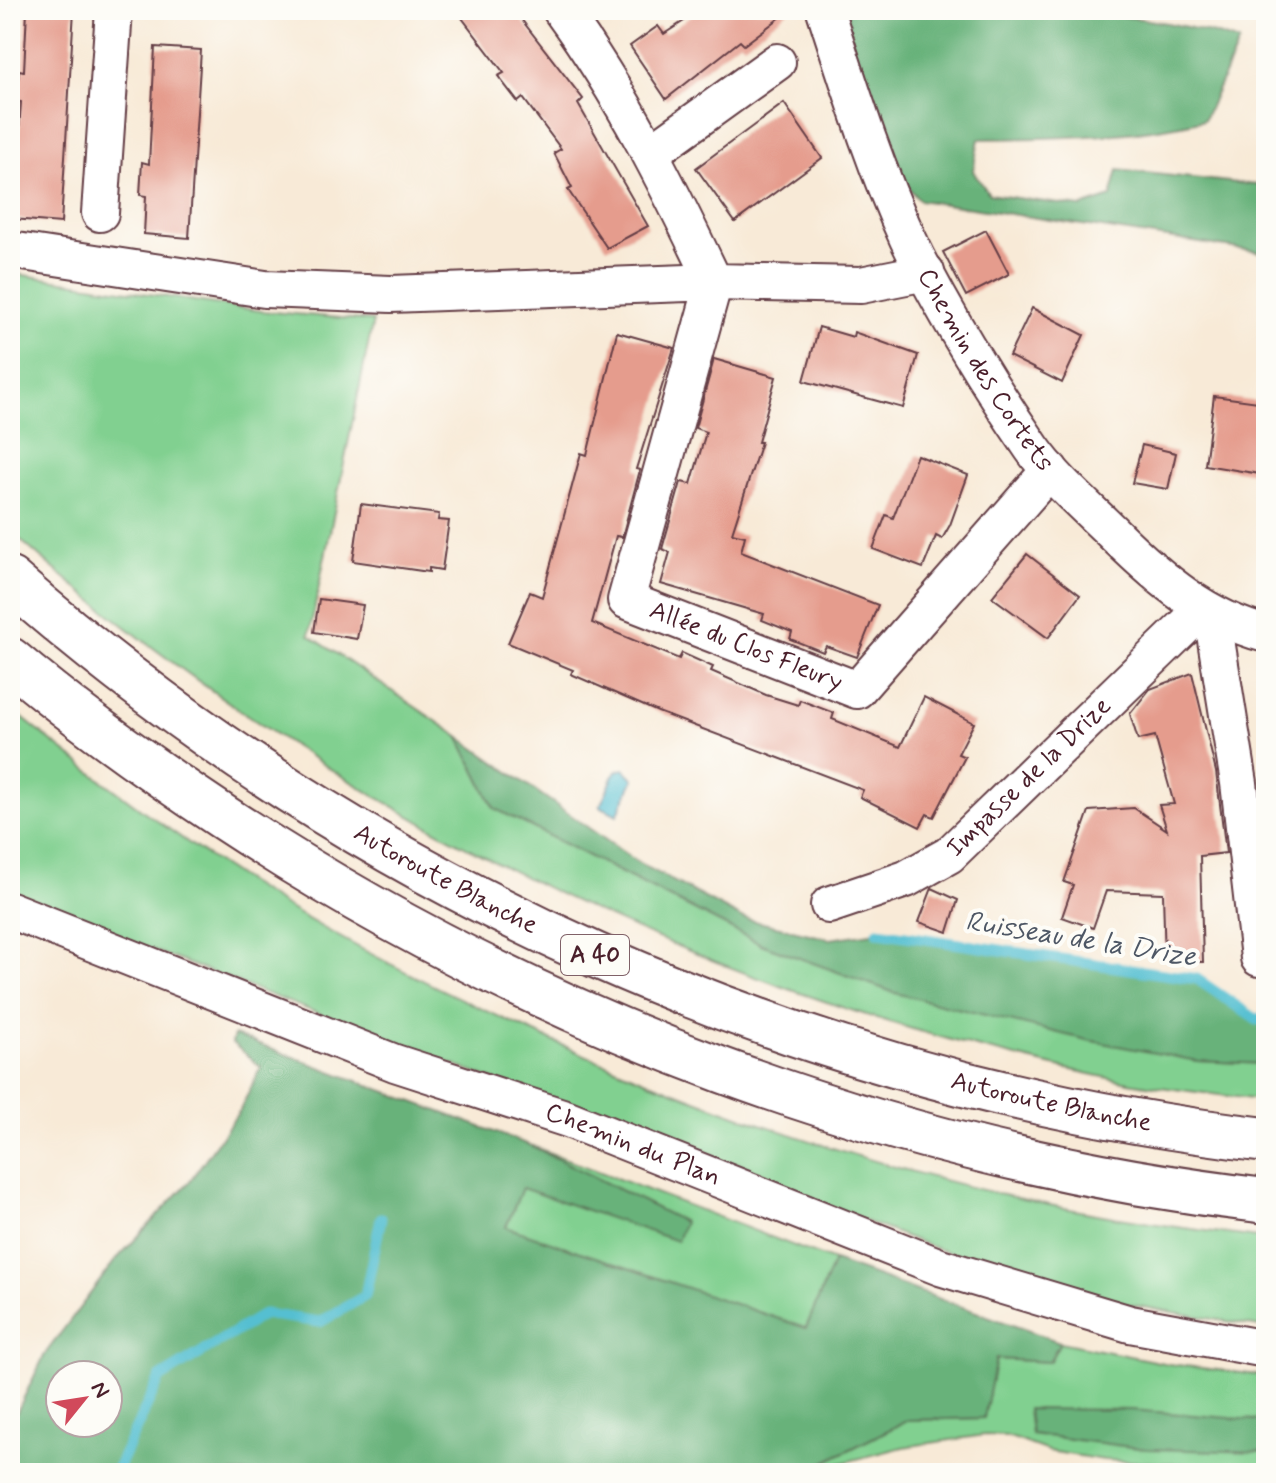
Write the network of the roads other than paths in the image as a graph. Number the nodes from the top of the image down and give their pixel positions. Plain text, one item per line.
1 (114, 10) edge
2 (561, 10) edge
3 (825, 10) edge
4 (777, 62) dead end
5 (652, 152) junction
6 (100, 213) dead end
7 (10, 250) edge
8 (926, 272) junction
9 (714, 282) junction
10 (1050, 470) junction
11 (10, 580) edge
12 (1207, 612) junction
13 (1266, 634) edge
14 (10, 660) edge
15 (829, 905) dead end
16 (10, 910) edge
17 (1259, 958) dead end
18 (1266, 1140) edge
19 (1266, 1201) edge
20 (1266, 1349) edge

1 - 6 street
2 - 5 street
3 - 8 street, Chemin des Cortets
4 - 5 street
5 - 9 street
7 - 9 street
8 - 9 street
8 - 10 street, Chemin des Cortets
9 - 10 street, Allée du Clos Fleury
10 - 12 street, Chemin des Cortets
11 - 18 highway, Autoroute Blanche / A 40
12 - 13 street, Chemin des Cortets
12 - 15 street, Impasse de la Drize
12 - 17 street
14 - 19 highway, A 40
16 - 20 street, Chemin du Plan

